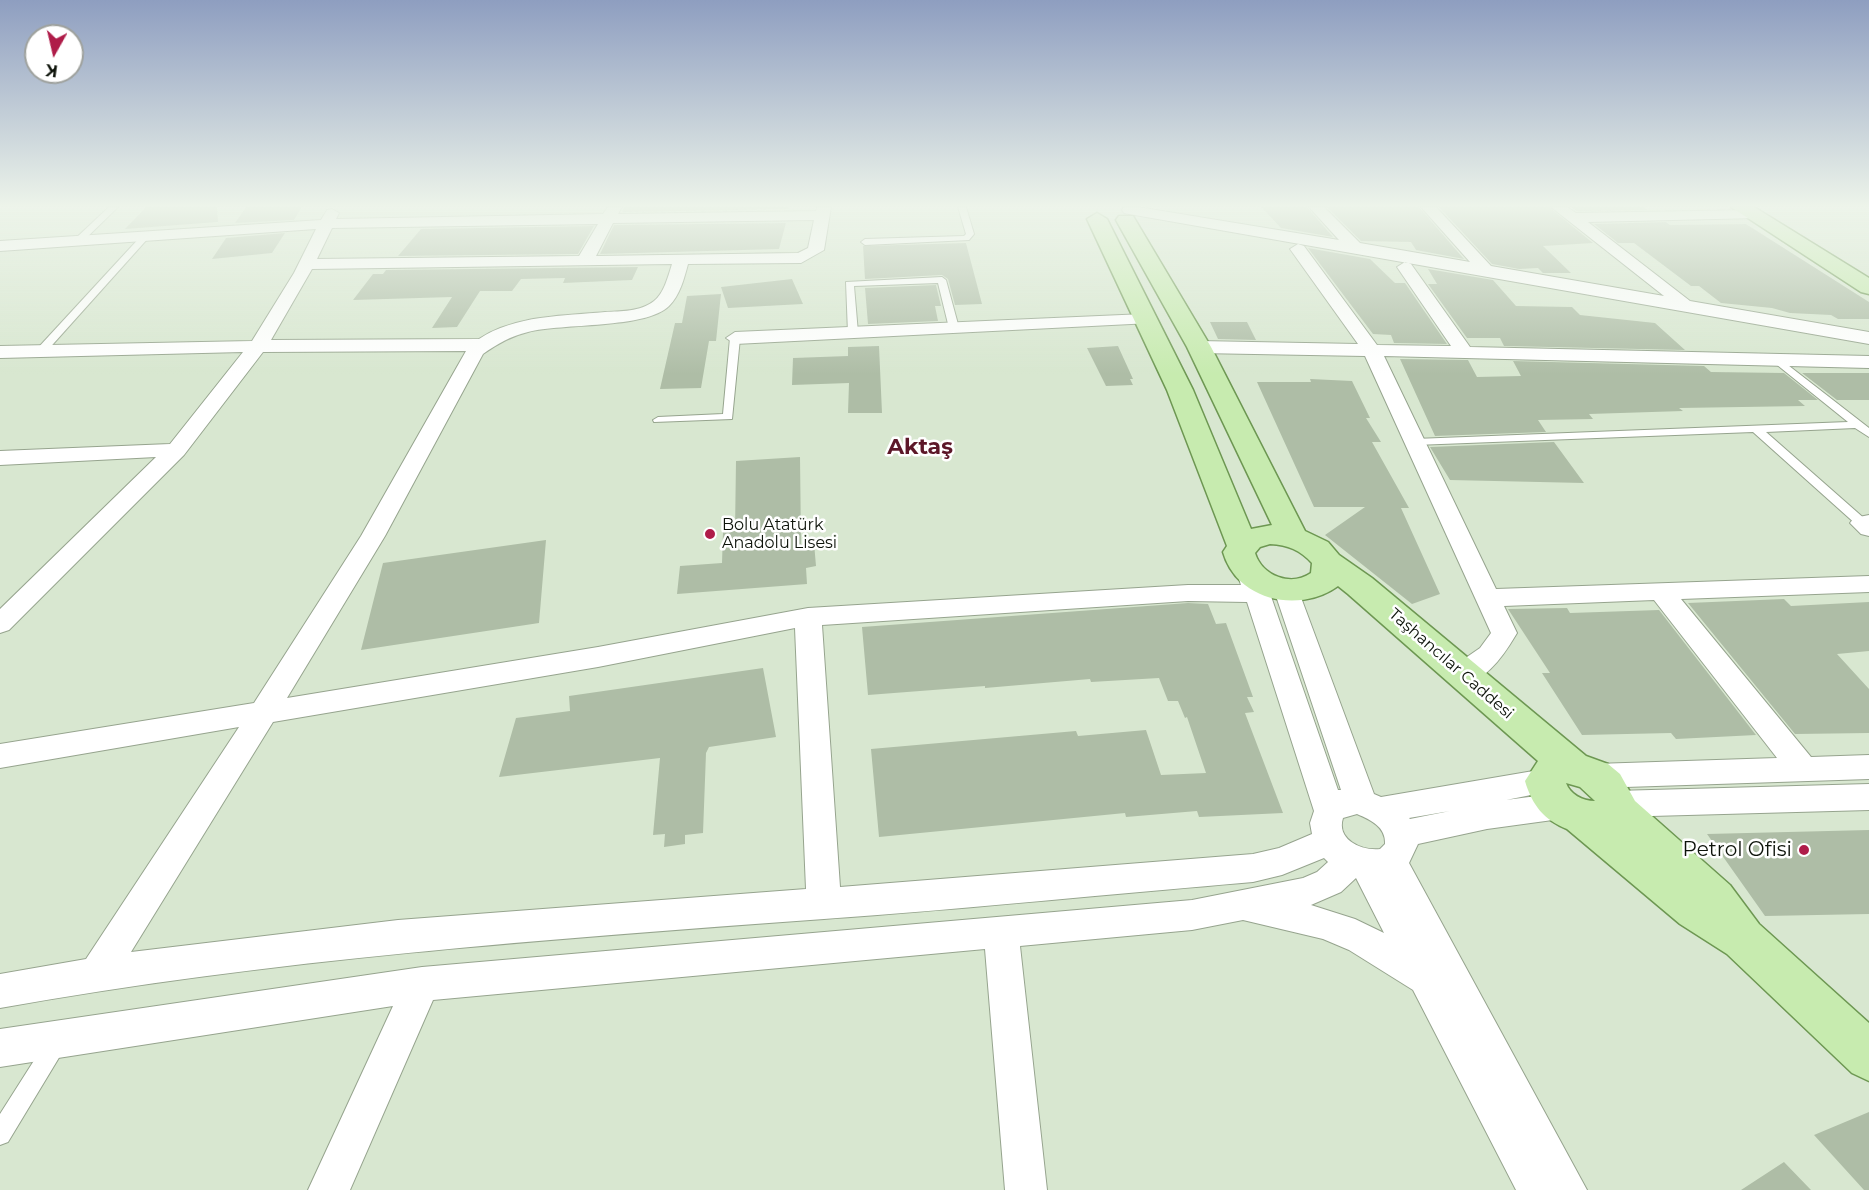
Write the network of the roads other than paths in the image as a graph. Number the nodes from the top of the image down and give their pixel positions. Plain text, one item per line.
1 (122, 263) edge
2 (408, 263) edge
3 (681, 263) edge
4 (1118, 263) edge
5 (1153, 263) edge
6 (1308, 263) edge
7 (1378, 263) edge
8 (1447, 263) edge
9 (1479, 263) edge
10 (1631, 263) edge
11 (1832, 263) edge
12 (1855, 263) edge
13 (305, 264) joint
14 (1405, 267) junction
15 (1485, 269) junction
16 (1869, 270) edge
17 (1869, 287) edge
18 (1686, 305) junction
19 (1145, 319) junction
20 (954, 328) junction
21 (853, 333) junction
22 (735, 338) joint
23 (1869, 338) edge
24 (483, 345) junction
25 (258, 346) junction
26 (1199, 347) junction
27 (41, 351) junction
28 (1372, 351) junction
29 (1869, 351) edge
30 (0, 352) edge
31 (1464, 352) junction
32 (1775, 358) junction
33 (1869, 363) edge
34 (658, 420) dead end
35 (1858, 425) junction
36 (1756, 429) junction
37 (1869, 434) edge
38 (1415, 442) junction
39 (176, 450) junction
40 (0, 458) edge
41 (1867, 525) edge
42 (1293, 537) junction
43 (1242, 545) junction
44 (1289, 581) junction
45 (1869, 584) edge
46 (1659, 590) junction
47 (1488, 598) junction
48 (10, 604) edge
49 (808, 617) junction
50 (0, 624) edge
51 (1461, 675) junction
52 (263, 714) junction
53 (0, 756) edge
54 (1869, 767) edge
55 (1803, 769) junction
56 (1579, 792) junction
57 (1869, 797) edge
58 (1364, 835) junction
59 (824, 904) junction
60 (1240, 907) junction
61 (1001, 931) junction
62 (98, 972) junction
63 (1427, 980) junction
64 (422, 984) junction
65 (0, 991) edge
66 (59, 1039) junction
67 (0, 1048) edge
68 (1869, 1056) edge
69 (0, 1134) edge
70 (329, 1190) edge
71 (1026, 1190) edge
72 (1538, 1190) edge
73 (1566, 1190) edge

1 - 27 lane
2 - 13 street
3 - 24 street
4 - 19 main road
5 - 26 main road
6 - 28 street
7 - 14 street
8 - 15 street
9 - 15 street
10 - 18 street
11 - 17 main road
12 - 16 main road
13 - 25 street
14 - 29 street
14 - 31 street
15 - 18 street
18 - 23 street
19 - 20 street
19 - 43 main road
20 - 21 street
20 - 21 lane
21 - 22 street
22 - 34 lane
24 - 25 street
24 - 52 street
25 - 27 street
25 - 39 street
26 - 28 street
26 - 42 main road
27 - 30 street
28 - 31 street
28 - 38 street
31 - 32 street
32 - 33 street
32 - 35 lane
35 - 36 lane
35 - 37 lane
36 - 38 lane
36 - 41 lane
38 - 47 street
39 - 40 street
39 - 48 street
42 - 43 main road
42 - 44 main road
43 - 44 main road
44 - 49 street
44 - 51 main road, Taşhancılar Caddesi
44 - 56 main road, Taşhancılar Caddesi
44 - 58 street
45 - 46 street
46 - 47 street
46 - 55 street
47 - 51 street
48 - 50 street
49 - 52 street
49 - 59 street
51 - 56 main road, Taşhancılar Caddesi
52 - 53 street
52 - 62 street
54 - 55 street
55 - 56 street
56 - 57 street
56 - 58 street
56 - 68 main road
58 - 59 street
58 - 60 street
58 - 63 street
58 - 73 street
59 - 62 street
60 - 61 street
60 - 63 street
61 - 64 street
61 - 71 street
62 - 65 street
63 - 72 street
64 - 66 street
64 - 70 street
66 - 67 street
66 - 69 lane

